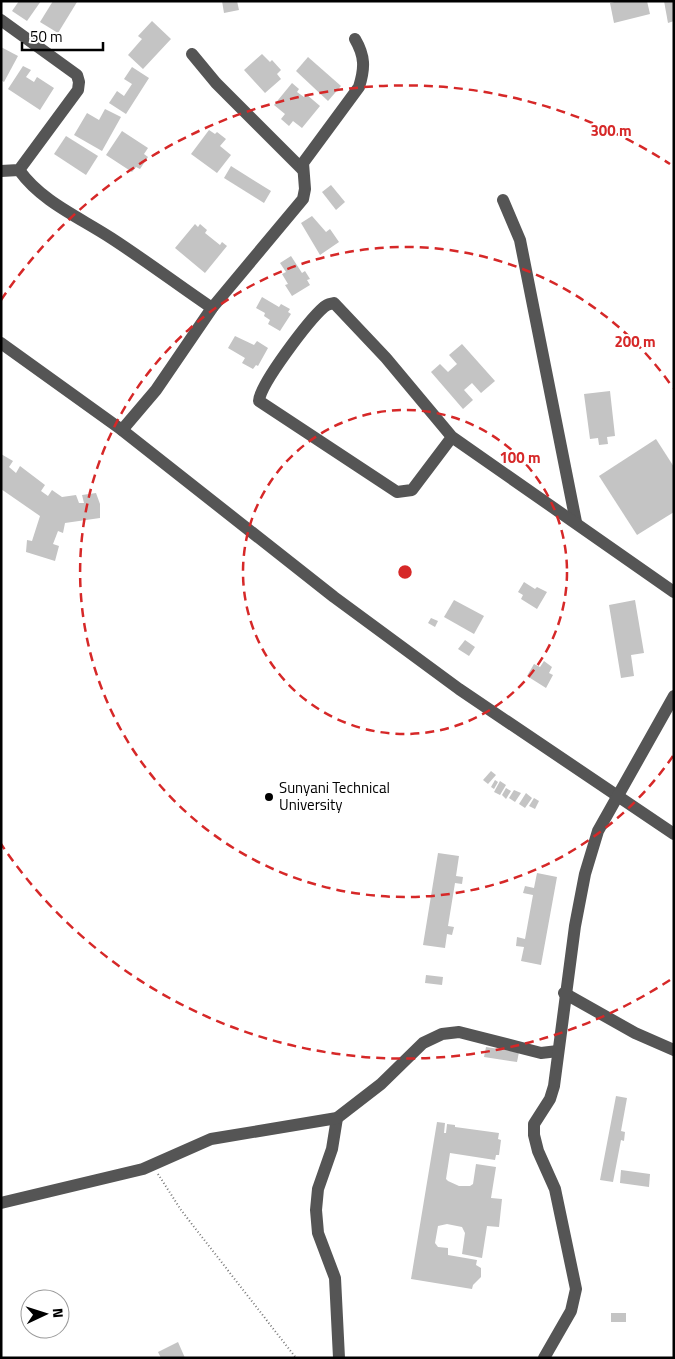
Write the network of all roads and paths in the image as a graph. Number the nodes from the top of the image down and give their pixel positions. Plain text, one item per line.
1 (1, 20) edge
2 (355, 39) dead end
3 (192, 54) dead end
4 (302, 169) junction
5 (20, 170) junction
6 (1, 171) edge
7 (504, 200) dead end
8 (212, 308) junction
9 (1, 343) edge
10 (122, 430) junction
11 (452, 437) junction
12 (576, 522) junction
13 (674, 592) edge
14 (674, 696) edge
15 (617, 794) junction
16 (674, 834) edge
17 (564, 993) junction
18 (674, 1050) edge
19 (558, 1051) junction
20 (338, 1118) junction
21 (152, 1164) junction
22 (1, 1203) edge
23 (296, 1358) edge
24 (339, 1358) edge
25 (544, 1358) edge

1 - 5 street
2 - 4 street
3 - 4 street
4 - 8 street
5 - 6 street
5 - 8 street
7 - 12 street
8 - 10 street
9 - 10 street
10 - 15 street
11 - 11 street
11 - 12 street
12 - 13 street
14 - 15 street
15 - 16 street
15 - 17 street
17 - 18 street
17 - 19 street
19 - 20 street
19 - 25 street
20 - 21 street
20 - 24 street
21 - 22 street
21 - 23 path

